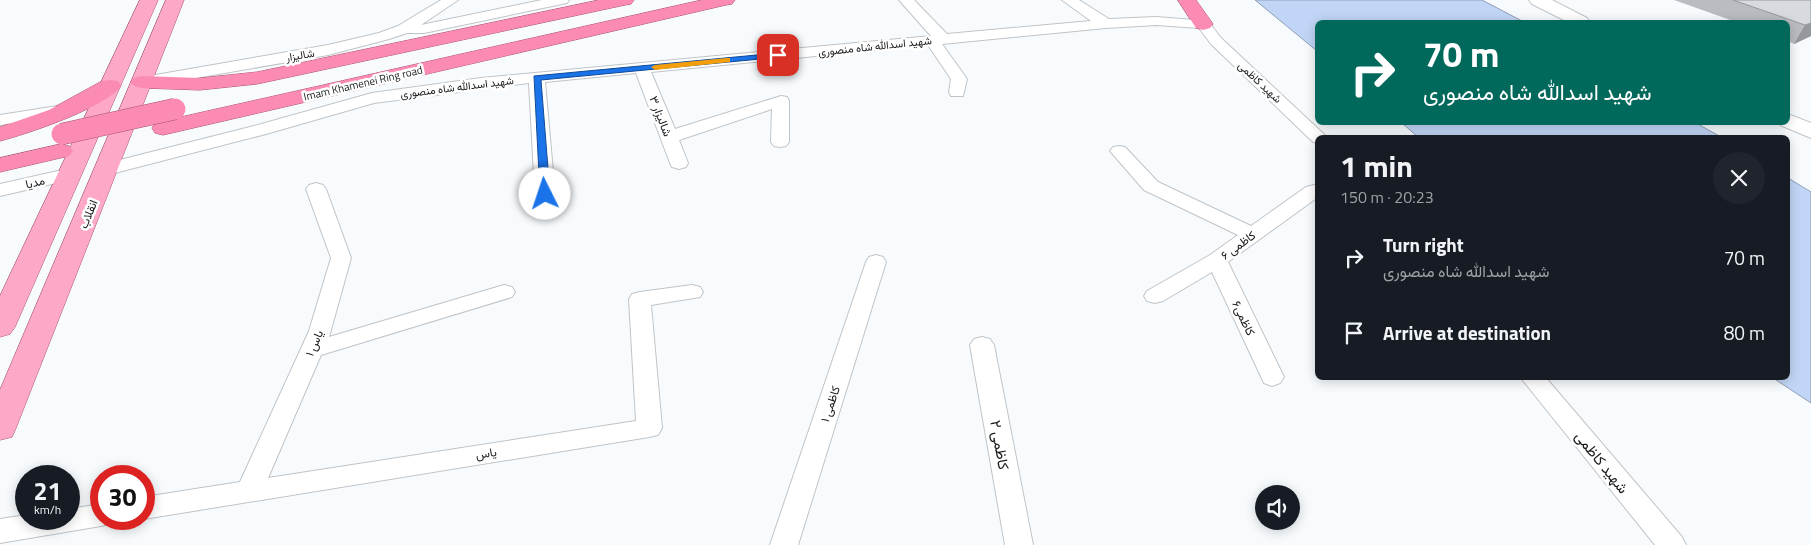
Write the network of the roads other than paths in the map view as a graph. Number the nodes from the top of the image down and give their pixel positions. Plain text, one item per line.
1 (149, 0) edge
2 (175, 0) edge
3 (451, 0) edge
4 (562, 0) edge
5 (625, 0) edge
6 (666, 0) edge
7 (726, 0) edge
8 (906, 0) edge
9 (1069, 0) edge
10 (1187, 0) edge
11 (1538, 0) edge
12 (1577, 20) edge
13 (1106, 24) junction
14 (1203, 24) junction
15 (403, 29) junction
16 (938, 40) junction
17 (642, 68) junction
18 (537, 78) junction
19 (141, 82) junction
20 (110, 86) junction
21 (957, 92) dead end
22 (73, 108) junction
23 (169, 119) junction
24 (0, 120) edge
25 (1790, 121) edge
26 (1811, 131) edge
27 (0, 134) edge
28 (1316, 135) edge
29 (669, 137) junction
30 (780, 142) dead end
31 (61, 143) junction
32 (0, 148) edge
33 (1119, 151) dead end
34 (679, 163) dead end
35 (0, 165) edge
36 (107, 169) junction
37 (70, 174) junction
38 (316, 189) dead end
39 (0, 190) edge
40 (1315, 190) edge
41 (545, 194) dead end
42 (1252, 234) junction
43 (1216, 260) junction
44 (876, 262) dead end
45 (504, 292) dead end
46 (692, 292) dead end
47 (1155, 296) dead end
48 (0, 327) edge
49 (982, 345) dead end
50 (311, 350) junction
51 (1272, 377) dead end
52 (1535, 380) edge
53 (0, 428) edge
54 (249, 491) junction
55 (155, 506) edge
56 (90, 517) edge
57 (0, 531) edge
58 (784, 545) edge
59 (1019, 545) edge
60 (1672, 545) edge

1 - 20 main road
2 - 19 main road, انقلاب
3 - 15 street, شالیزار
4 - 15 street
5 - 19 highway
6 - 23 highway, Imam Khamenei Ring road
7 - 23 highway, Imam Khamenei Ring road
8 - 16 street
9 - 13 street
10 - 14 highway
11 - 12 street
13 - 14 street, شهید اسدالله شاه منصوری
13 - 16 street, شهید اسدالله شاه منصوری
14 - 28 street, شهید کاظمی
15 - 19 street, شالیزار
16 - 17 street, شهید اسدالله شاه منصوری
16 - 21 street
17 - 18 street, شهید اسدالله شاه منصوری
17 - 29 street, شالیزار ۳
18 - 36 street, شهید اسدالله شاه منصوری
18 - 41 street
19 - 36 main road, انقلاب
20 - 22 highway
20 - 37 main road
22 - 24 street
22 - 27 highway
23 - 31 highway, Imam Khamenei Ring road
25 - 26 street
29 - 30 street
29 - 34 street, شالیزار ۳
31 - 32 highway, Imam Khamenei Ring road
31 - 35 highway, Imam Khamenei Ring road
33 - 42 street
36 - 53 main road, انقلاب
37 - 39 street, مدیا
37 - 48 main road
38 - 50 street, یاس ۱
40 - 42 street, کاظمی ۶
42 - 43 street, کاظمی ۶
43 - 47 street, کاظمی ۶
43 - 51 street, کاظمی۶
44 - 58 street, کاظمی ۱
45 - 50 street
46 - 54 street, یاس
49 - 59 street, کاظمی ۲
50 - 54 street, یاس ۱
52 - 60 street, شهید کاظمی
54 - 55 street, یاس
56 - 57 street

